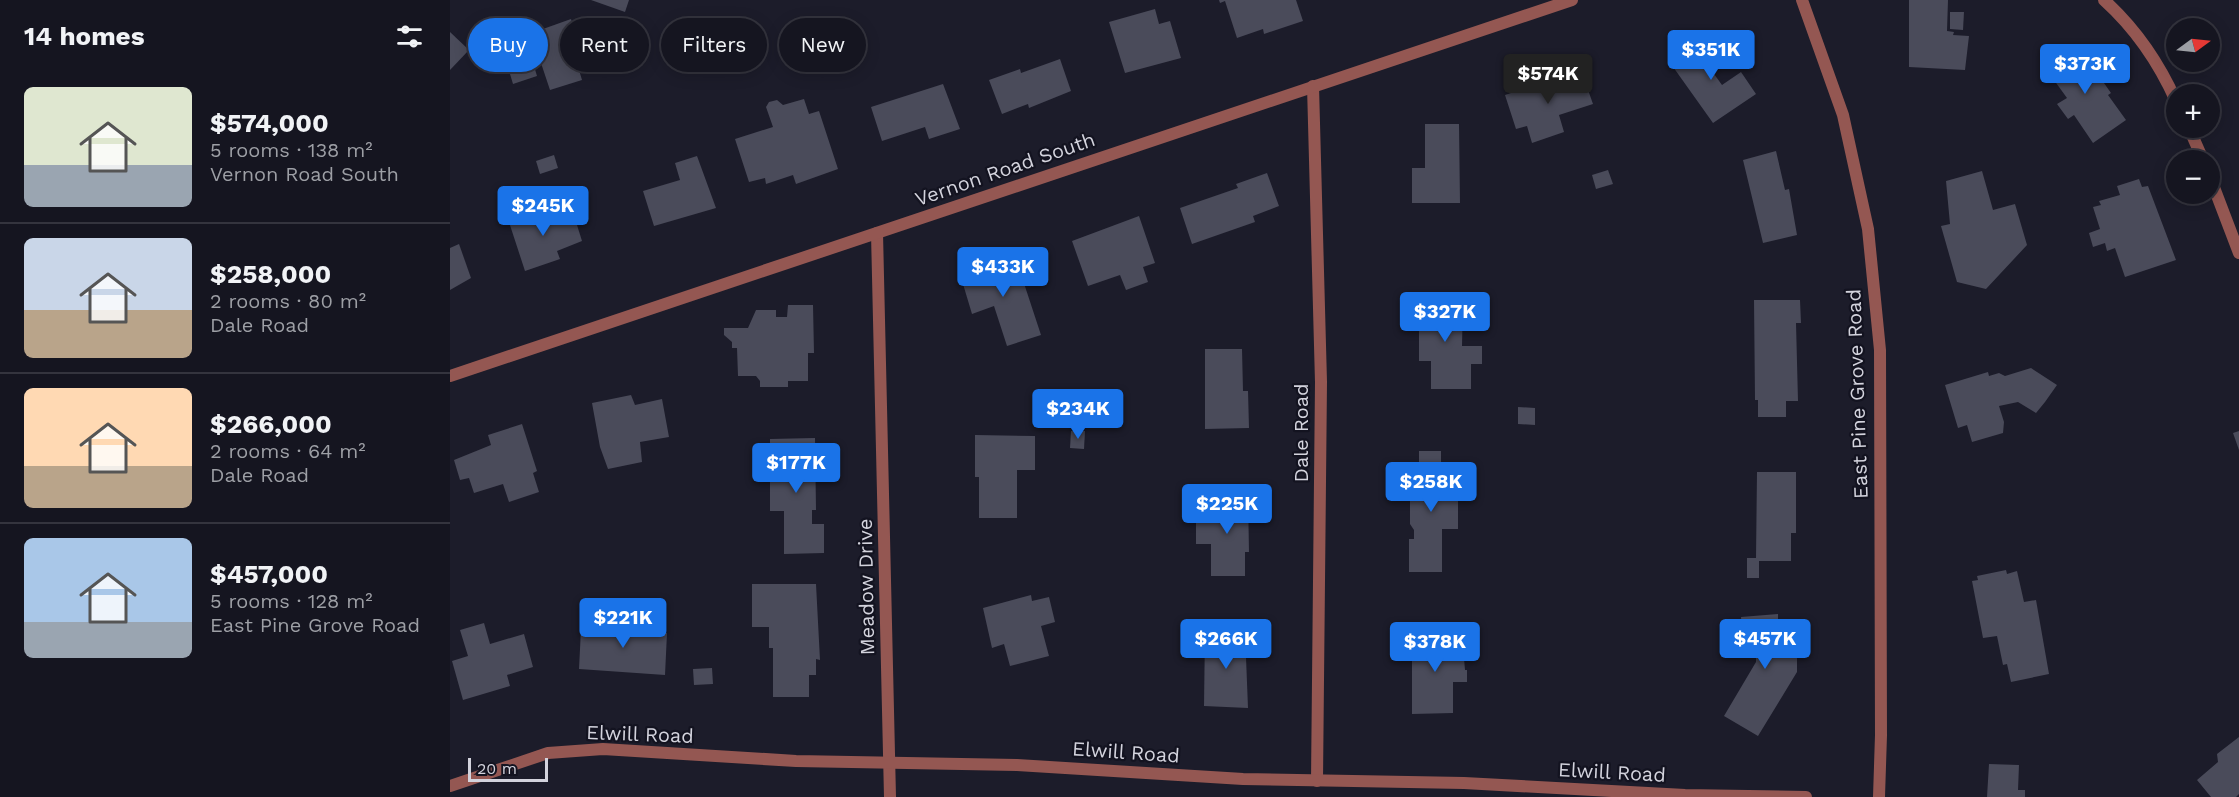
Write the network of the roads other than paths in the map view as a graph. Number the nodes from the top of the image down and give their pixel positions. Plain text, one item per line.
1 (1572, 0) edge
2 (1802, 0) edge
3 (2104, 0) edge
4 (2167, 84) edge
5 (1313, 86) junction
6 (2220, 203) edge
7 (877, 233) junction
8 (2239, 253) edge
9 (450, 376) edge
10 (890, 763) junction
11 (1317, 781) junction
12 (450, 786) edge
13 (890, 797) edge
14 (1806, 797) edge
15 (1879, 797) edge

1 - 5 street, Vernon Road South
2 - 15 street, East Pine Grove Road
3 - 4 street
5 - 7 street, Vernon Road South
5 - 11 street, Dale Road
6 - 8 street
7 - 9 street, Vernon Road South
7 - 10 street, Meadow Drive
10 - 11 street, Elwill Road
10 - 12 street, Elwill Road
10 - 13 street, Meadow Drive
11 - 14 street, Elwill Road

